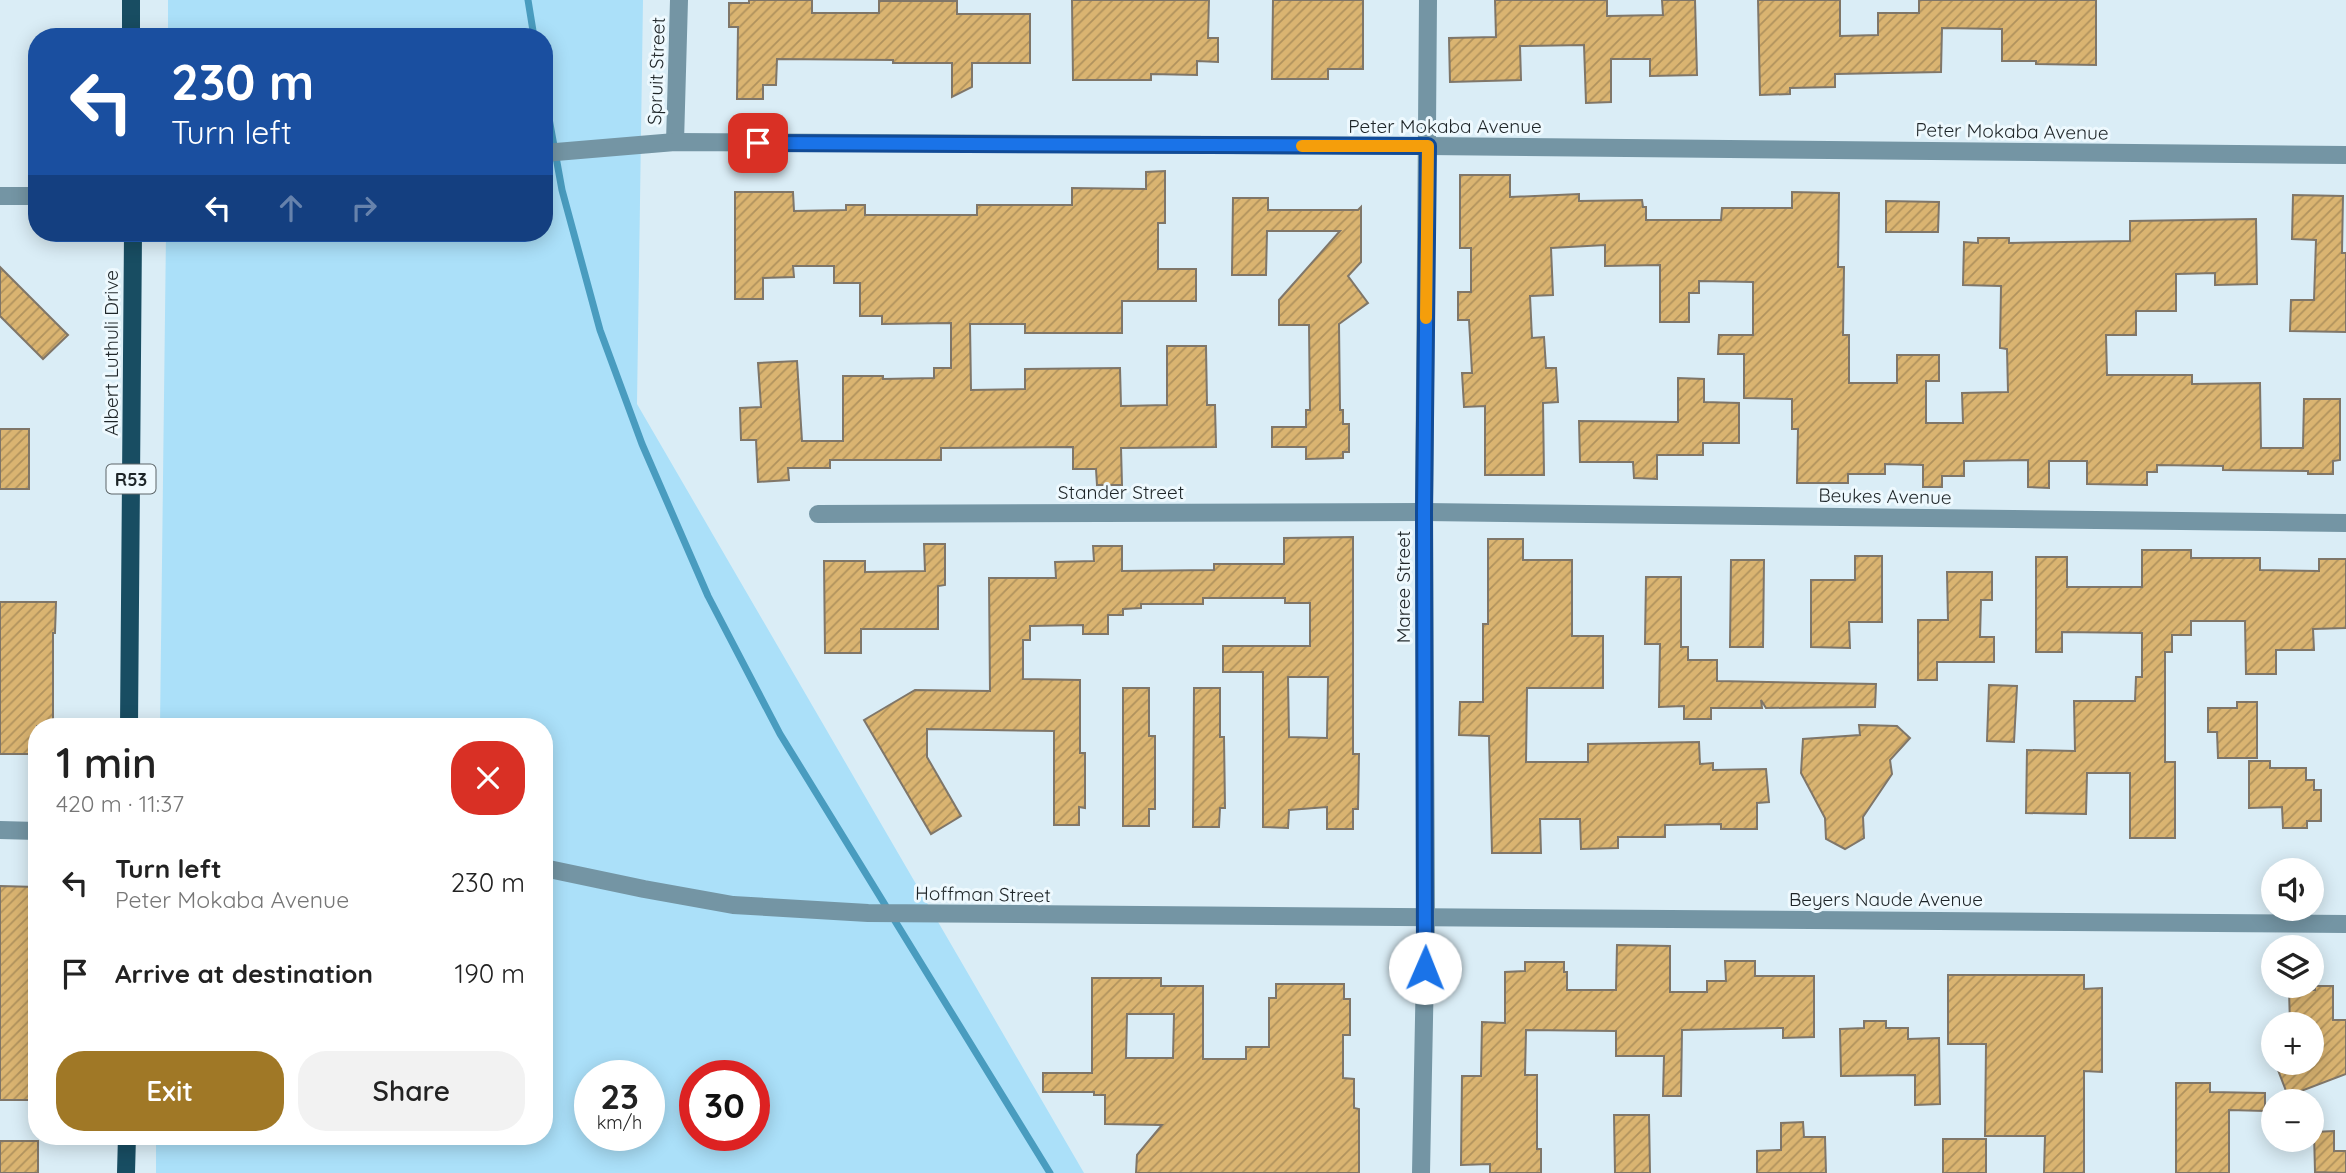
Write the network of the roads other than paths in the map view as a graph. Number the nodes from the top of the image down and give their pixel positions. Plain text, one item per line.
1 (131, 0) edge
2 (679, 0) edge
3 (1428, 0) edge
4 (131, 28) edge
5 (675, 142) junction
6 (1428, 146) junction
7 (553, 152) edge
8 (2346, 155) edge
9 (0, 196) edge
10 (28, 196) edge
11 (133, 242) edge
12 (1424, 512) junction
13 (818, 514) dead end
14 (2346, 523) edge
15 (129, 718) edge
16 (0, 830) edge
17 (28, 831) edge
18 (553, 870) edge
19 (1426, 917) junction
20 (2346, 924) edge
21 (127, 1145) edge
22 (127, 1173) edge
23 (1421, 1173) edge

1 - 4 main road
2 - 5 street, Spruit Street
3 - 6 street, Maree Street
5 - 6 street, Peter Mokaba Avenue
5 - 7 street, Peter Mokaba Avenue
6 - 8 street, Peter Mokaba Avenue
6 - 12 street, Maree Street
9 - 10 street
11 - 15 main road, Albert Luthuli Drive / R53
12 - 13 street, Stander Street
12 - 14 street, Beukes Avenue
12 - 19 street, Maree Street
16 - 17 street
18 - 19 street, Hoffman Street
19 - 20 street, Beyers Naude Avenue
19 - 23 street, Maree Street
21 - 22 main road

